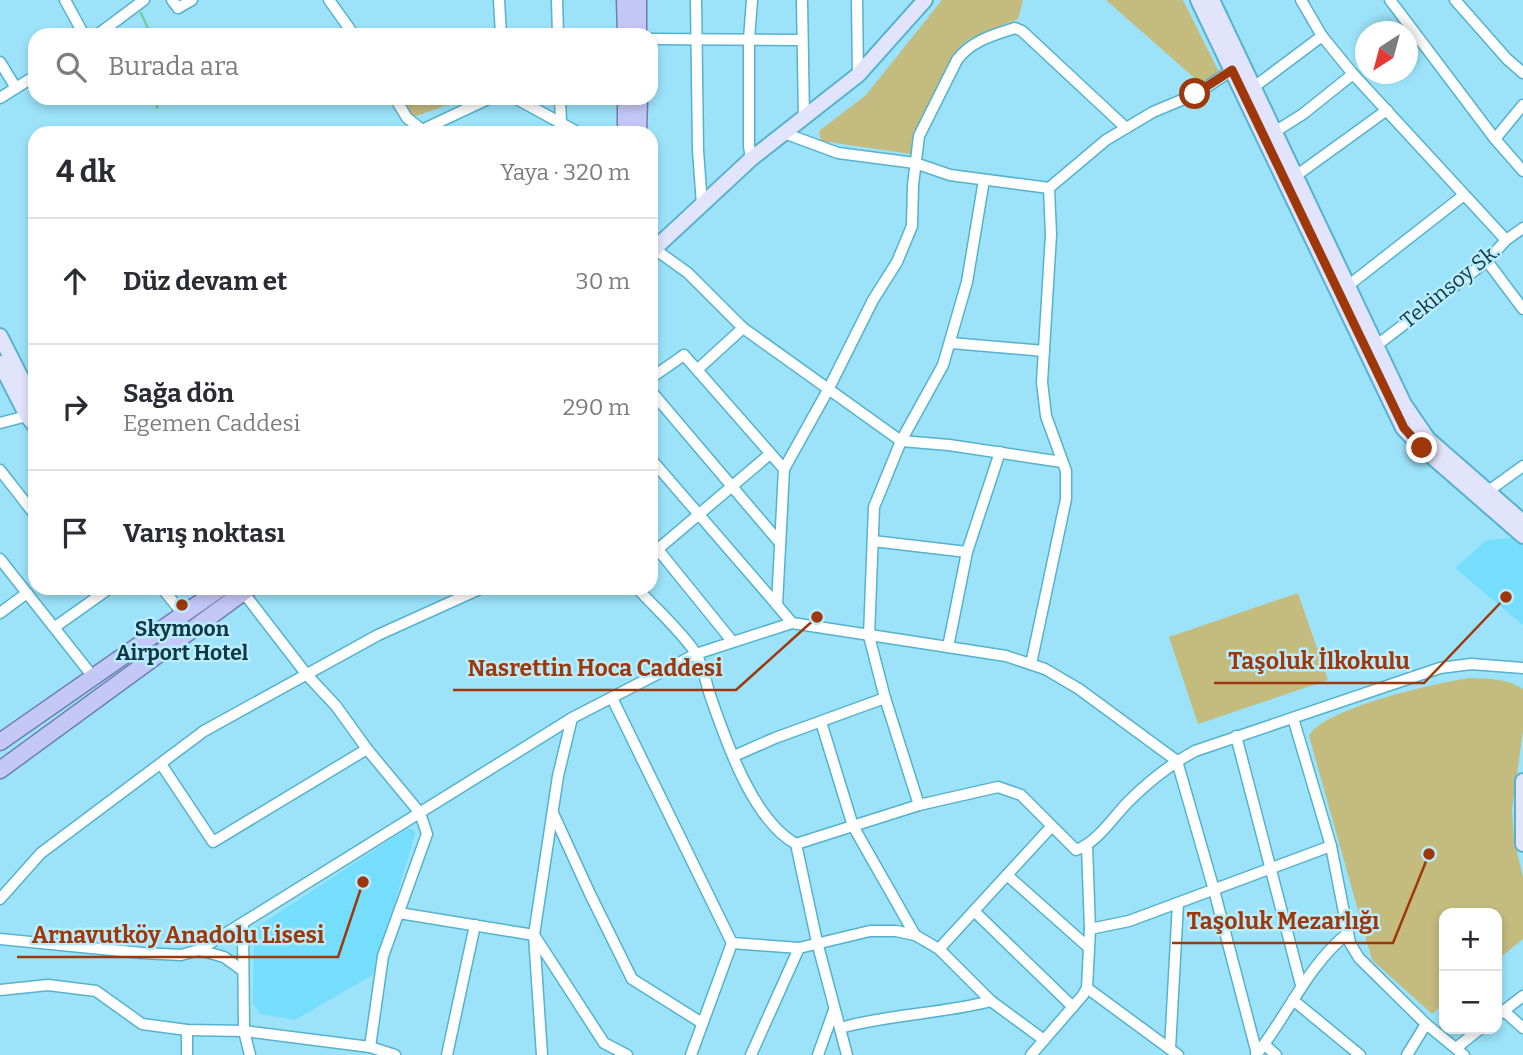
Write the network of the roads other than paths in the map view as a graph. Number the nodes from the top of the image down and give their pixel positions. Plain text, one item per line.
1 (65, 0) edge
2 (144, 0) edge
3 (172, 0) edge
4 (192, 0) edge
5 (329, 0) edge
6 (499, 0) edge
7 (557, 0) edge
8 (625, 0) edge
9 (638, 0) edge
10 (696, 0) edge
11 (752, 0) edge
12 (802, 0) edge
13 (857, 0) edge
14 (1198, 0) edge
15 (1212, 0) edge
16 (1300, 0) edge
17 (1390, 0) edge
18 (1455, 0) edge
19 (921, 2) edge
20 (80, 28) edge
21 (106, 28) edge
22 (350, 28) edge
23 (501, 28) edge
24 (558, 28) edge
25 (626, 28) edge
26 (638, 28) edge
27 (1322, 36) junction
28 (658, 39) edge
29 (697, 39) junction
30 (749, 39) junction
31 (802, 40) junction
32 (0, 62) edge
33 (1232, 70) junction
34 (1523, 73) edge
35 (1353, 74) junction
36 (858, 75) junction
37 (28, 80) edge
38 (1254, 87) junction
39 (16, 88) junction
40 (0, 98) edge
41 (399, 105) edge
42 (476, 105) edge
43 (528, 105) edge
44 (560, 105) edge
45 (626, 105) edge
46 (639, 105) edge
47 (1523, 105) edge
48 (1387, 110) junction
49 (804, 118) junction
50 (561, 122) junction
51 (417, 126) edge
52 (436, 126) edge
53 (568, 126) edge
54 (626, 126) edge
55 (638, 126) edge
56 (1126, 128) junction
57 (1276, 131) junction
58 (785, 134) junction
59 (1495, 139) junction
60 (751, 159) junction
61 (915, 163) junction
62 (1523, 170) edge
63 (1297, 175) junction
64 (984, 180) junction
65 (1049, 188) junction
66 (1464, 195) junction
67 (702, 205) junction
68 (1523, 229) edge
69 (1506, 240) junction
70 (658, 247) edge
71 (658, 254) edge
72 (1487, 261) junction
73 (1349, 285) junction
74 (1523, 309) edge
75 (743, 328) junction
76 (0, 336) edge
77 (951, 343) junction
78 (1377, 345) junction
79 (1044, 351) junction
80 (0, 363) edge
81 (698, 369) junction
82 (658, 373) edge
83 (828, 390) junction
84 (658, 399) edge
85 (28, 406) edge
86 (28, 409) edge
87 (28, 417) edge
88 (0, 423) edge
89 (901, 441) junction
90 (1000, 452) junction
91 (770, 454) junction
92 (1062, 462) junction
93 (1523, 466) edge
94 (658, 467) edge
95 (783, 469) junction
96 (0, 470) edge
97 (732, 486) junction
98 (1487, 492) junction
99 (28, 505) edge
100 (699, 514) junction
101 (1523, 522) edge
102 (1523, 536) edge
103 (873, 541) junction
104 (658, 542) edge
105 (780, 543) junction
106 (658, 550) edge
107 (967, 552) junction
108 (0, 559) edge
109 (27, 593) joint
110 (29, 595) edge
111 (92, 595) edge
112 (168, 595) edge
113 (211, 595) edge
114 (239, 595) edge
115 (250, 595) edge
116 (467, 595) edge
117 (643, 595) edge
118 (777, 605) junction
119 (0, 613) edge
120 (183, 614) junction
121 (792, 624) junction
122 (55, 627) junction
123 (869, 636) junction
124 (732, 641) junction
125 (948, 647) junction
126 (696, 653) junction
127 (1031, 664) junction
128 (1523, 668) edge
129 (307, 675) junction
130 (94, 678) junction
131 (612, 698) junction
132 (885, 698) junction
133 (572, 718) junction
134 (1293, 718) junction
135 (821, 722) junction
136 (1236, 736) junction
137 (0, 742) edge
138 (367, 749) junction
139 (734, 756) junction
140 (1177, 761) junction
141 (161, 764) junction
142 (0, 770) edge
143 (1523, 781) edge
144 (919, 805) junction
145 (553, 812) junction
146 (420, 813) junction
147 (853, 826) junction
148 (1051, 827) junction
149 (796, 844) junction
150 (1523, 844) edge
151 (1087, 846) junction
152 (1331, 846) junction
153 (1269, 869) junction
154 (1007, 875) junction
155 (1214, 890) junction
156 (0, 899) edge
157 (1178, 902) junction
158 (974, 911) junction
159 (399, 913) junction
160 (243, 923) junction
161 (475, 925) junction
162 (1090, 929) junction
163 (1348, 933) junction
164 (534, 935) junction
165 (915, 935) junction
166 (0, 939) edge
167 (817, 942) junction
168 (732, 943) junction
169 (1088, 947) junction
170 (799, 948) junction
171 (939, 949) junction
172 (199, 950) junction
173 (242, 970) junction
174 (1301, 985) junction
175 (1087, 988) junction
176 (0, 990) edge
177 (1523, 996) edge
178 (1293, 1000) junction
179 (991, 1001) junction
180 (1073, 1007) junction
181 (834, 1010) junction
182 (1502, 1012) edge
183 (1502, 1015) edge
184 (702, 1023) junction
185 (1426, 1024) junction
186 (840, 1028) junction
187 (1523, 1028) edge
188 (187, 1030) junction
189 (244, 1031) junction
190 (1475, 1034) edge
191 (1044, 1040) junction
192 (1265, 1045) junction
193 (370, 1047) junction
194 (1460, 1051) edge
195 (1174, 1052) edge
196 (187, 1055) edge
197 (250, 1055) edge
198 (395, 1055) edge
199 (447, 1055) edge
200 (542, 1055) edge
201 (627, 1055) edge
202 (691, 1055) edge
203 (751, 1055) edge
204 (818, 1055) edge
205 (847, 1055) edge
206 (1031, 1055) edge
207 (1256, 1055) edge
208 (1276, 1055) edge
209 (1360, 1055) edge
210 (1407, 1055) edge

1 - 20 street
2 - 21 street
3 - 4 street
5 - 22 street
6 - 23 street
7 - 24 street
8 - 25 main road
9 - 26 main road
10 - 29 street
11 - 30 street
12 - 31 street
13 - 36 street
14 - 33 street
15 - 38 street
16 - 27 street
17 - 59 street
18 - 34 street
19 - 36 street
27 - 35 street
27 - 38 street
28 - 29 street
29 - 30 street
29 - 67 street
30 - 31 street
30 - 60 street
31 - 49 street
32 - 39 street
33 - 56 street
33 - 102 street
35 - 48 street
35 - 57 street
36 - 49 street
37 - 39 street
38 - 57 street
39 - 40 street
41 - 51 street
42 - 52 street
43 - 50 street
44 - 50 street
45 - 54 main road
46 - 55 main road
47 - 59 street
48 - 63 street
48 - 66 street
49 - 58 street
50 - 53 street
56 - 61 street
56 - 65 street
57 - 63 street
58 - 60 street
58 - 61 street
59 - 62 street
60 - 67 street
61 - 64 street
61 - 83 street
63 - 73 street
64 - 65 street
64 - 77 street
65 - 79 street
66 - 69 street
66 - 73 street
67 - 70 street
68 - 69 street, Tekinsoy Sk.
69 - 72 street, Tekinsoy Sk.
71 - 75 street
72 - 74 street
72 - 78 street, Tekinsoy Sk.
73 - 78 street
75 - 81 street
75 - 83 street
76 - 85 street
77 - 79 street
77 - 89 street
78 - 98 street
79 - 92 street
80 - 86 street
81 - 82 street
81 - 91 street
83 - 89 street
83 - 95 street
84 - 97 street
87 - 88 street
89 - 90 street
89 - 103 street
90 - 92 street
90 - 107 street
91 - 95 street
91 - 97 street
92 - 127 street
93 - 98 street
94 - 100 street
95 - 105 street
96 - 99 street
97 - 100 street
97 - 105 street
98 - 101 street
100 - 104 street
100 - 118 street
103 - 107 street
103 - 123 street
105 - 118 street
106 - 124 street
107 - 125 street
108 - 109 street
109 - 119 street
110 - 122 street
111 - 122 street
112 - 120 street
113 - 120 main road
114 - 142 main road
115 - 129 street
116 - 129 street
117 - 126 street
118 - 121 street
120 - 130 main road
121 - 123 street
121 - 124 street
122 - 130 street
123 - 125 street
123 - 132 street
124 - 126 street
125 - 127 street
126 - 131 street
126 - 139 street
127 - 140 street
128 - 134 street
129 - 138 street
129 - 141 street
130 - 137 main road
131 - 133 street
131 - 168 street
132 - 135 street
132 - 144 street
133 - 145 street
133 - 146 street
134 - 136 street
134 - 152 street
135 - 139 street
135 - 147 street
136 - 140 street
136 - 153 street
138 - 141 street
138 - 146 street
139 - 149 street
140 - 151 street
140 - 155 street
141 - 156 street
143 - 150 street
144 - 147 street
144 - 148 street
145 - 164 street
145 - 184 street
146 - 159 street
146 - 160 street
147 - 149 street
147 - 165 street
148 - 151 street
148 - 154 street
149 - 167 street
151 - 162 street
152 - 153 street
152 - 163 street
153 - 155 street
153 - 174 street
154 - 158 street
154 - 169 street
155 - 157 street
155 - 207 street
157 - 162 street
157 - 195 street
158 - 171 street
158 - 180 street
159 - 161 street
159 - 193 street
160 - 172 street
160 - 173 street
161 - 164 street
161 - 199 street
162 - 169 street
163 - 174 street
163 - 185 street
164 - 200 street
164 - 201 street
165 - 167 street
165 - 171 street
166 - 172 street
167 - 170 street
167 - 181 street
168 - 170 street
168 - 184 street
169 - 175 street
170 - 203 street
171 - 179 street
172 - 173 street
173 - 189 street
174 - 178 street
175 - 180 street
175 - 195 street
176 - 188 street
177 - 182 street
178 - 192 street
178 - 209 street
179 - 186 street
179 - 191 street
180 - 191 street
181 - 186 street
181 - 204 street
183 - 187 street
184 - 202 street
185 - 194 street
185 - 210 street
186 - 205 street
188 - 189 street
188 - 196 street
189 - 193 street
189 - 197 street
190 - 194 street
191 - 206 street
192 - 207 street
192 - 208 street
193 - 198 street

